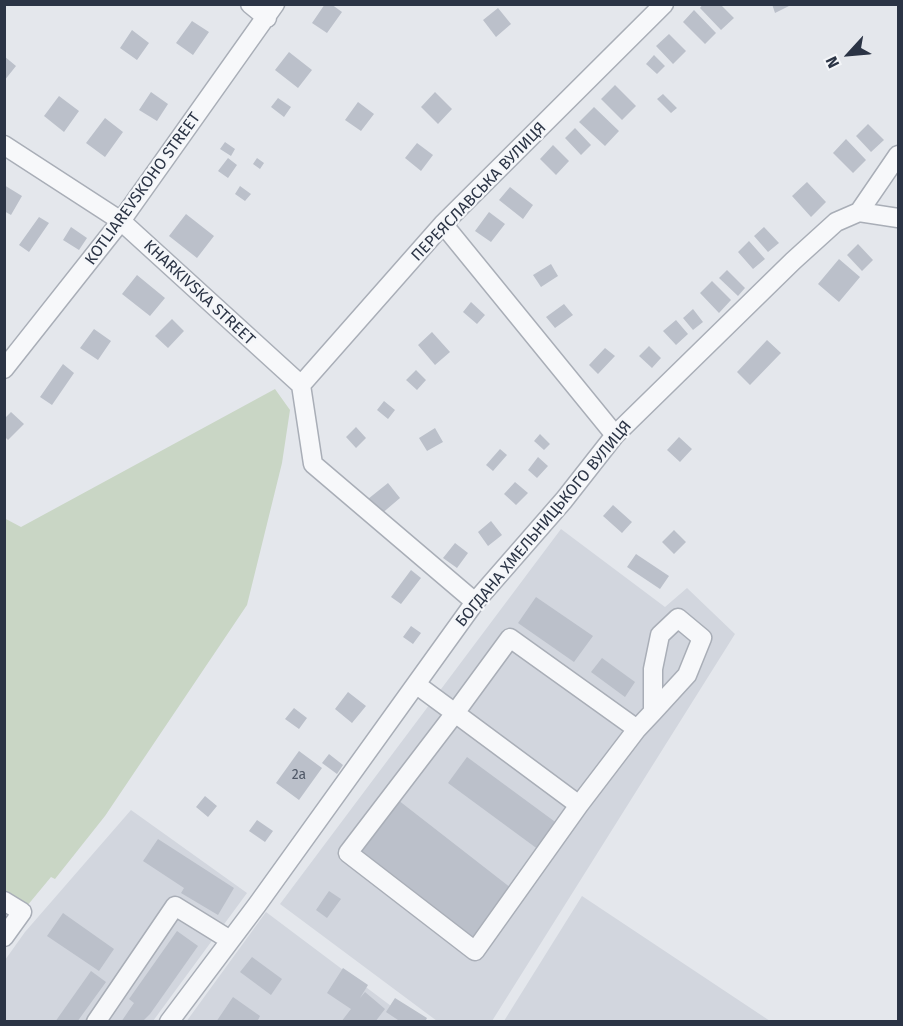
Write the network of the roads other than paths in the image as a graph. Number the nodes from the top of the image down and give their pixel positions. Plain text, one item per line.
1 (250, 4) edge
2 (664, 4) edge
3 (271, 11) edge
4 (4, 145) edge
5 (898, 155) edge
6 (859, 212) junction
7 (898, 218) edge
8 (122, 221) junction
9 (444, 225) junction
10 (4, 369) edge
11 (301, 385) junction
12 (615, 435) junction
13 (475, 602) junction
14 (417, 685) junction
15 (653, 712) dead end
16 (454, 713) junction
17 (637, 729) junction
18 (579, 805) junction
19 (4, 901) edge
20 (4, 937) edge
21 (230, 940) junction
22 (96, 1022) edge
23 (169, 1022) edge

1 - 3 street
2 - 9 street, ПЕРЕЯСЛАВСЬКА ВУЛИЦЯ
3 - 8 street, KOTLIAREVSKOHO STREET
4 - 8 street, KHARKIVSKA STREET
5 - 6 street, БОГДАНА ХМЕЛЬНИЦЬКОГО ВУЛИЦЯ
6 - 7 street
6 - 12 street, БОГДАНА ХМЕЛЬНИЦЬКОГО ВУЛИЦЯ
8 - 10 street, KOTLIAREVSKOHO STREET
8 - 11 street, KHARKIVSKA STREET
9 - 11 street, ПЕРЕЯСЛАВСЬКА ВУЛИЦЯ
9 - 12 street
11 - 13 street
12 - 13 street, БОГДАНА ХМЕЛЬНИЦЬКОГО ВУЛИЦЯ
13 - 14 street, БОГДАНА ХМЕЛЬНИЦЬКОГО ВУЛИЦЯ
14 - 16 street
14 - 21 street, БОГДАНА ХМЕЛЬНИЦЬКОГО ВУЛИЦЯ
15 - 17 street
16 - 17 street
16 - 18 street
16 - 18 street
17 - 18 street
19 - 20 street
21 - 22 street
21 - 23 street, БОГДАНА ХМЕЛЬНИЦЬКОГО ВУЛИЦЯ

